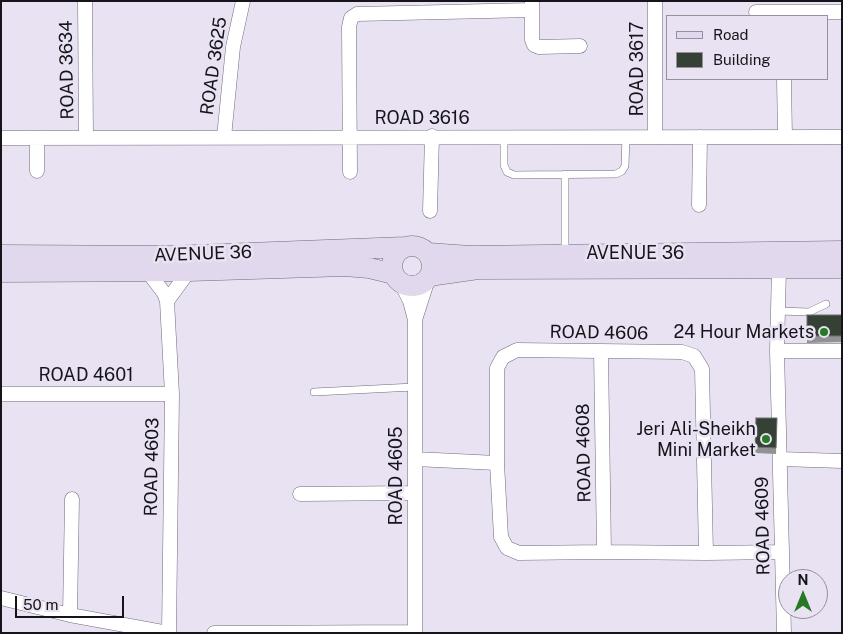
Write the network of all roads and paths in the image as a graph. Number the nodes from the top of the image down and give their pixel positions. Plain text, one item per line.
1 (85, 1) edge
2 (243, 1) edge
3 (655, 1) edge
4 (532, 6) edge
5 (756, 12) dead end
6 (842, 12) edge
7 (782, 14) edge
8 (580, 46) dead end
9 (784, 80) edge
10 (350, 136) junction
11 (432, 136) junction
12 (504, 136) junction
13 (626, 136) junction
14 (655, 136) junction
15 (842, 136) edge
16 (224, 137) junction
17 (700, 137) junction
18 (785, 137) junction
19 (1, 138) edge
20 (37, 138) junction
21 (86, 138) junction
22 (37, 171) dead end
23 (350, 172) dead end
24 (565, 174) junction
25 (699, 205) dead end
26 (430, 211) dead end
27 (405, 247) junction
28 (842, 251) edge
29 (428, 253) junction
30 (565, 254) junction
31 (1, 255) edge
32 (779, 268) junction
33 (842, 268) edge
34 (189, 271) junction
35 (1, 272) edge
36 (148, 272) junction
37 (429, 276) junction
38 (397, 278) junction
39 (168, 301) junction
40 (826, 304) dead end
41 (778, 311) junction
42 (415, 320) junction
43 (778, 351) junction
44 (842, 351) edge
45 (601, 352) junction
46 (414, 387) junction
47 (314, 392) dead end
48 (1, 394) edge
49 (172, 394) junction
50 (415, 459) junction
51 (780, 459) junction
52 (842, 461) edge
53 (498, 463) junction
54 (415, 493) junction
55 (300, 494) dead end
56 (72, 499) dead end
57 (604, 552) junction
58 (782, 552) junction
59 (706, 553) junction
60 (1, 598) edge
61 (70, 615) junction
62 (415, 632) edge
63 (168, 633) edge
64 (214, 633) edge
65 (784, 633) edge

1 - 21 street, ROAD 3634
2 - 16 street, ROAD 3625
3 - 14 street, ROAD 3617
4 - 8 street
4 - 10 street
5 - 7 street
6 - 7 street
9 - 18 street
10 - 11 street, ROAD 3616
10 - 16 street, ROAD 3616
10 - 23 street
11 - 12 street, ROAD 3616
11 - 26 street
12 - 13 street, ROAD 3616
12 - 24 lane
13 - 14 street, ROAD 3616
13 - 24 lane
14 - 17 street, ROAD 3616
15 - 18 street, ROAD 3616
16 - 21 street, ROAD 3616
17 - 18 street, ROAD 3616
17 - 25 street
19 - 20 street, ROAD 3616
20 - 21 street, ROAD 3616
20 - 22 street
24 - 30 lane
27 - 29 street
27 - 31 street, AVENUE 36
27 - 38 street
28 - 30 street, AVENUE 36
29 - 30 street, AVENUE 36
29 - 37 street
32 - 33 street, AVENUE 36
32 - 37 street, AVENUE 36
32 - 41 street, ROAD 4609
34 - 36 street, AVENUE 36
34 - 38 street, AVENUE 36
34 - 39 street
35 - 36 street, AVENUE 36
36 - 39 street
37 - 38 street
37 - 42 street, ROAD 4605
38 - 42 street, ROAD 4605
39 - 49 street, ROAD 4603
40 - 41 lane
41 - 43 street, ROAD 4609
42 - 46 street, ROAD 4605
43 - 44 street
43 - 51 street, ROAD 4609
45 - 53 street, ROAD 4606
45 - 57 street, ROAD 4608
45 - 59 street, ROAD 4606
46 - 47 lane
46 - 50 street, ROAD 4605
48 - 49 street, ROAD 4601
49 - 63 street, ROAD 4603
50 - 53 street
50 - 54 street, ROAD 4605
51 - 52 street
51 - 58 street, ROAD 4609
53 - 57 street, ROAD 4606
54 - 55 street
54 - 62 street, ROAD 4605
56 - 61 street
57 - 59 street, ROAD 4606
58 - 59 street, ROAD 4606
58 - 65 street, ROAD 4609
60 - 61 street, ROAD 4603
61 - 63 street, ROAD 4603
62 - 64 street

